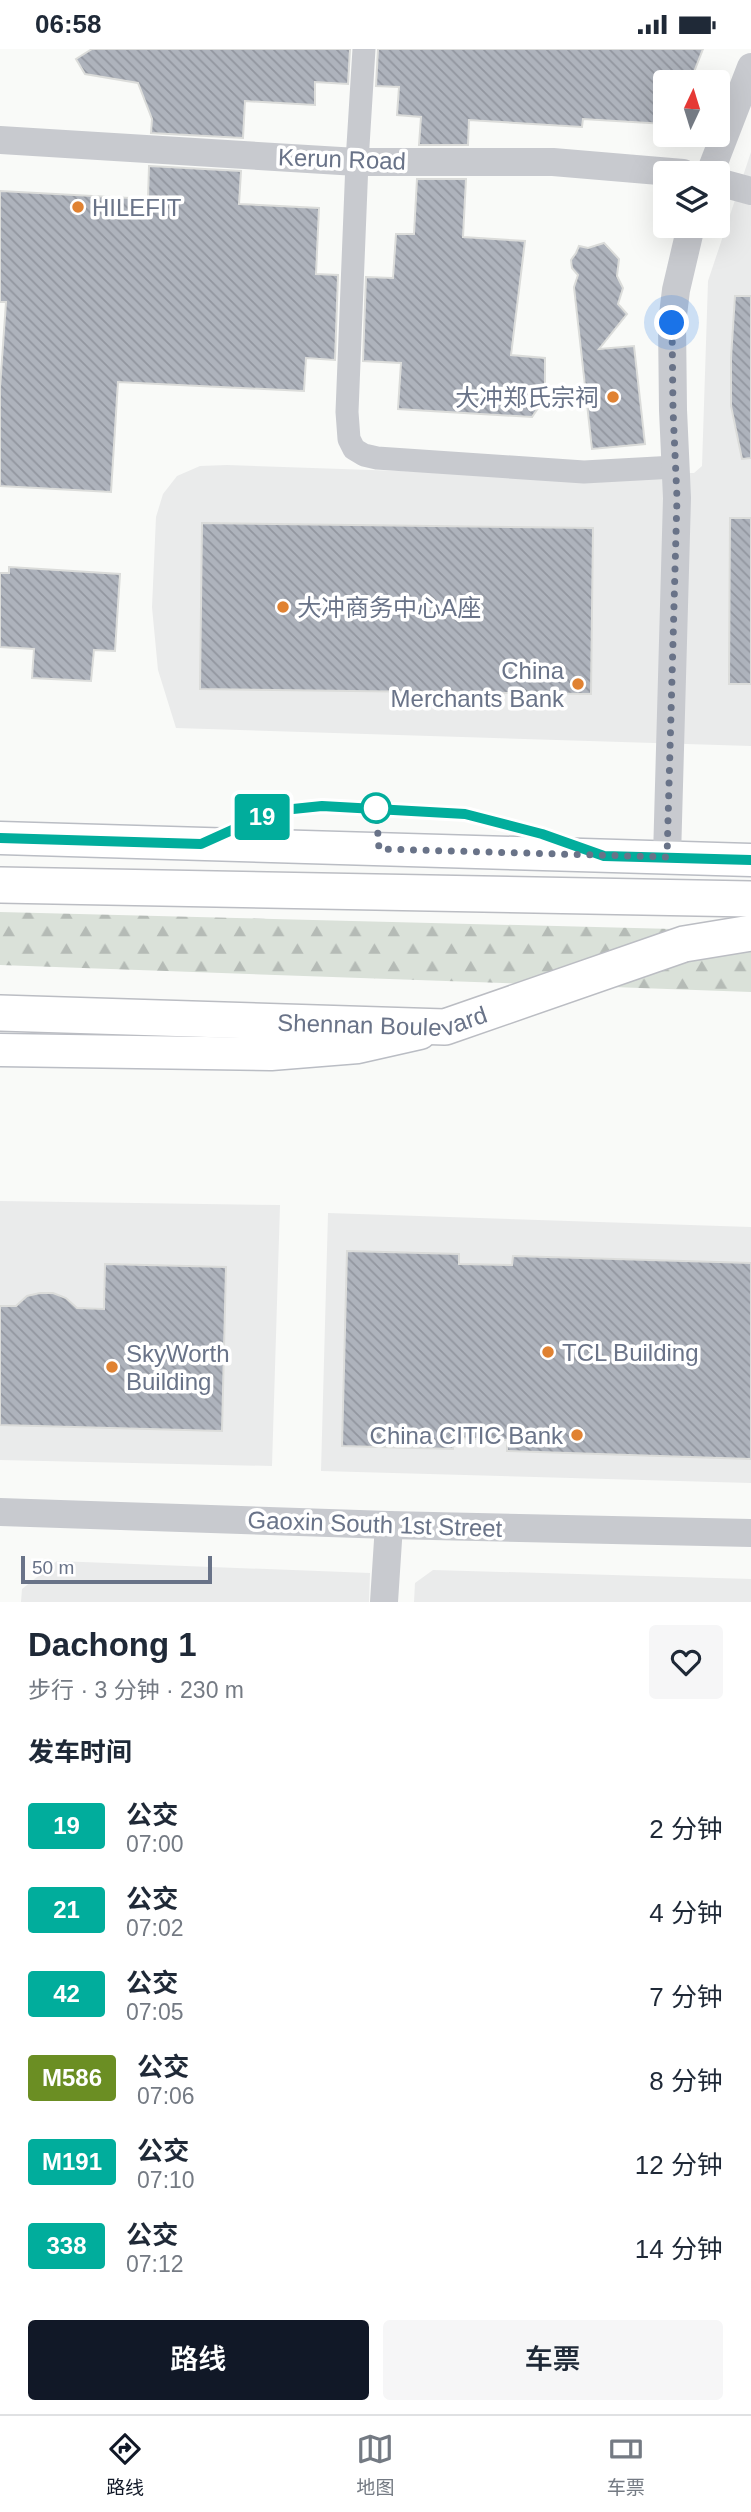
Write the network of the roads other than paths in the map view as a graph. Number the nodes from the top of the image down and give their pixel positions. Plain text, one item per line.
1 (364, 49) edge
2 (751, 67) edge
3 (0, 140) edge
4 (715, 161) edge
5 (357, 162) junction
6 (653, 170) edge
7 (730, 185) edge
8 (751, 191) edge
9 (688, 238) edge
10 (675, 467) junction
11 (0, 823) edge
12 (0, 838) edge
13 (109, 841) junction
14 (667, 857) junction
15 (751, 860) edge
16 (0, 885) edge
17 (751, 899) edge
18 (751, 933) edge
19 (0, 1013) edge
20 (445, 1027) junction
21 (0, 1050) edge
22 (48, 1051) junction
23 (0, 1063) edge
24 (0, 1512) edge
25 (389, 1525) junction
26 (751, 1533) edge
27 (384, 1602) edge

1 - 5 street
2 - 4 street
3 - 5 street, Kerun Road
5 - 6 street, Kerun Road
5 - 10 street
7 - 8 street
9 - 10 street
10 - 14 street
11 - 13 main road
12 - 13 main road
13 - 14 main road
14 - 15 main road
16 - 17 main road
18 - 20 main road, Shennan Boulevard
19 - 20 main road, Shennan Boulevard
20 - 22 main road
21 - 22 main road
22 - 23 main road
24 - 25 street, Gaoxin South 1st Street
25 - 26 street, Gaoxin South 1st Street
25 - 27 street

